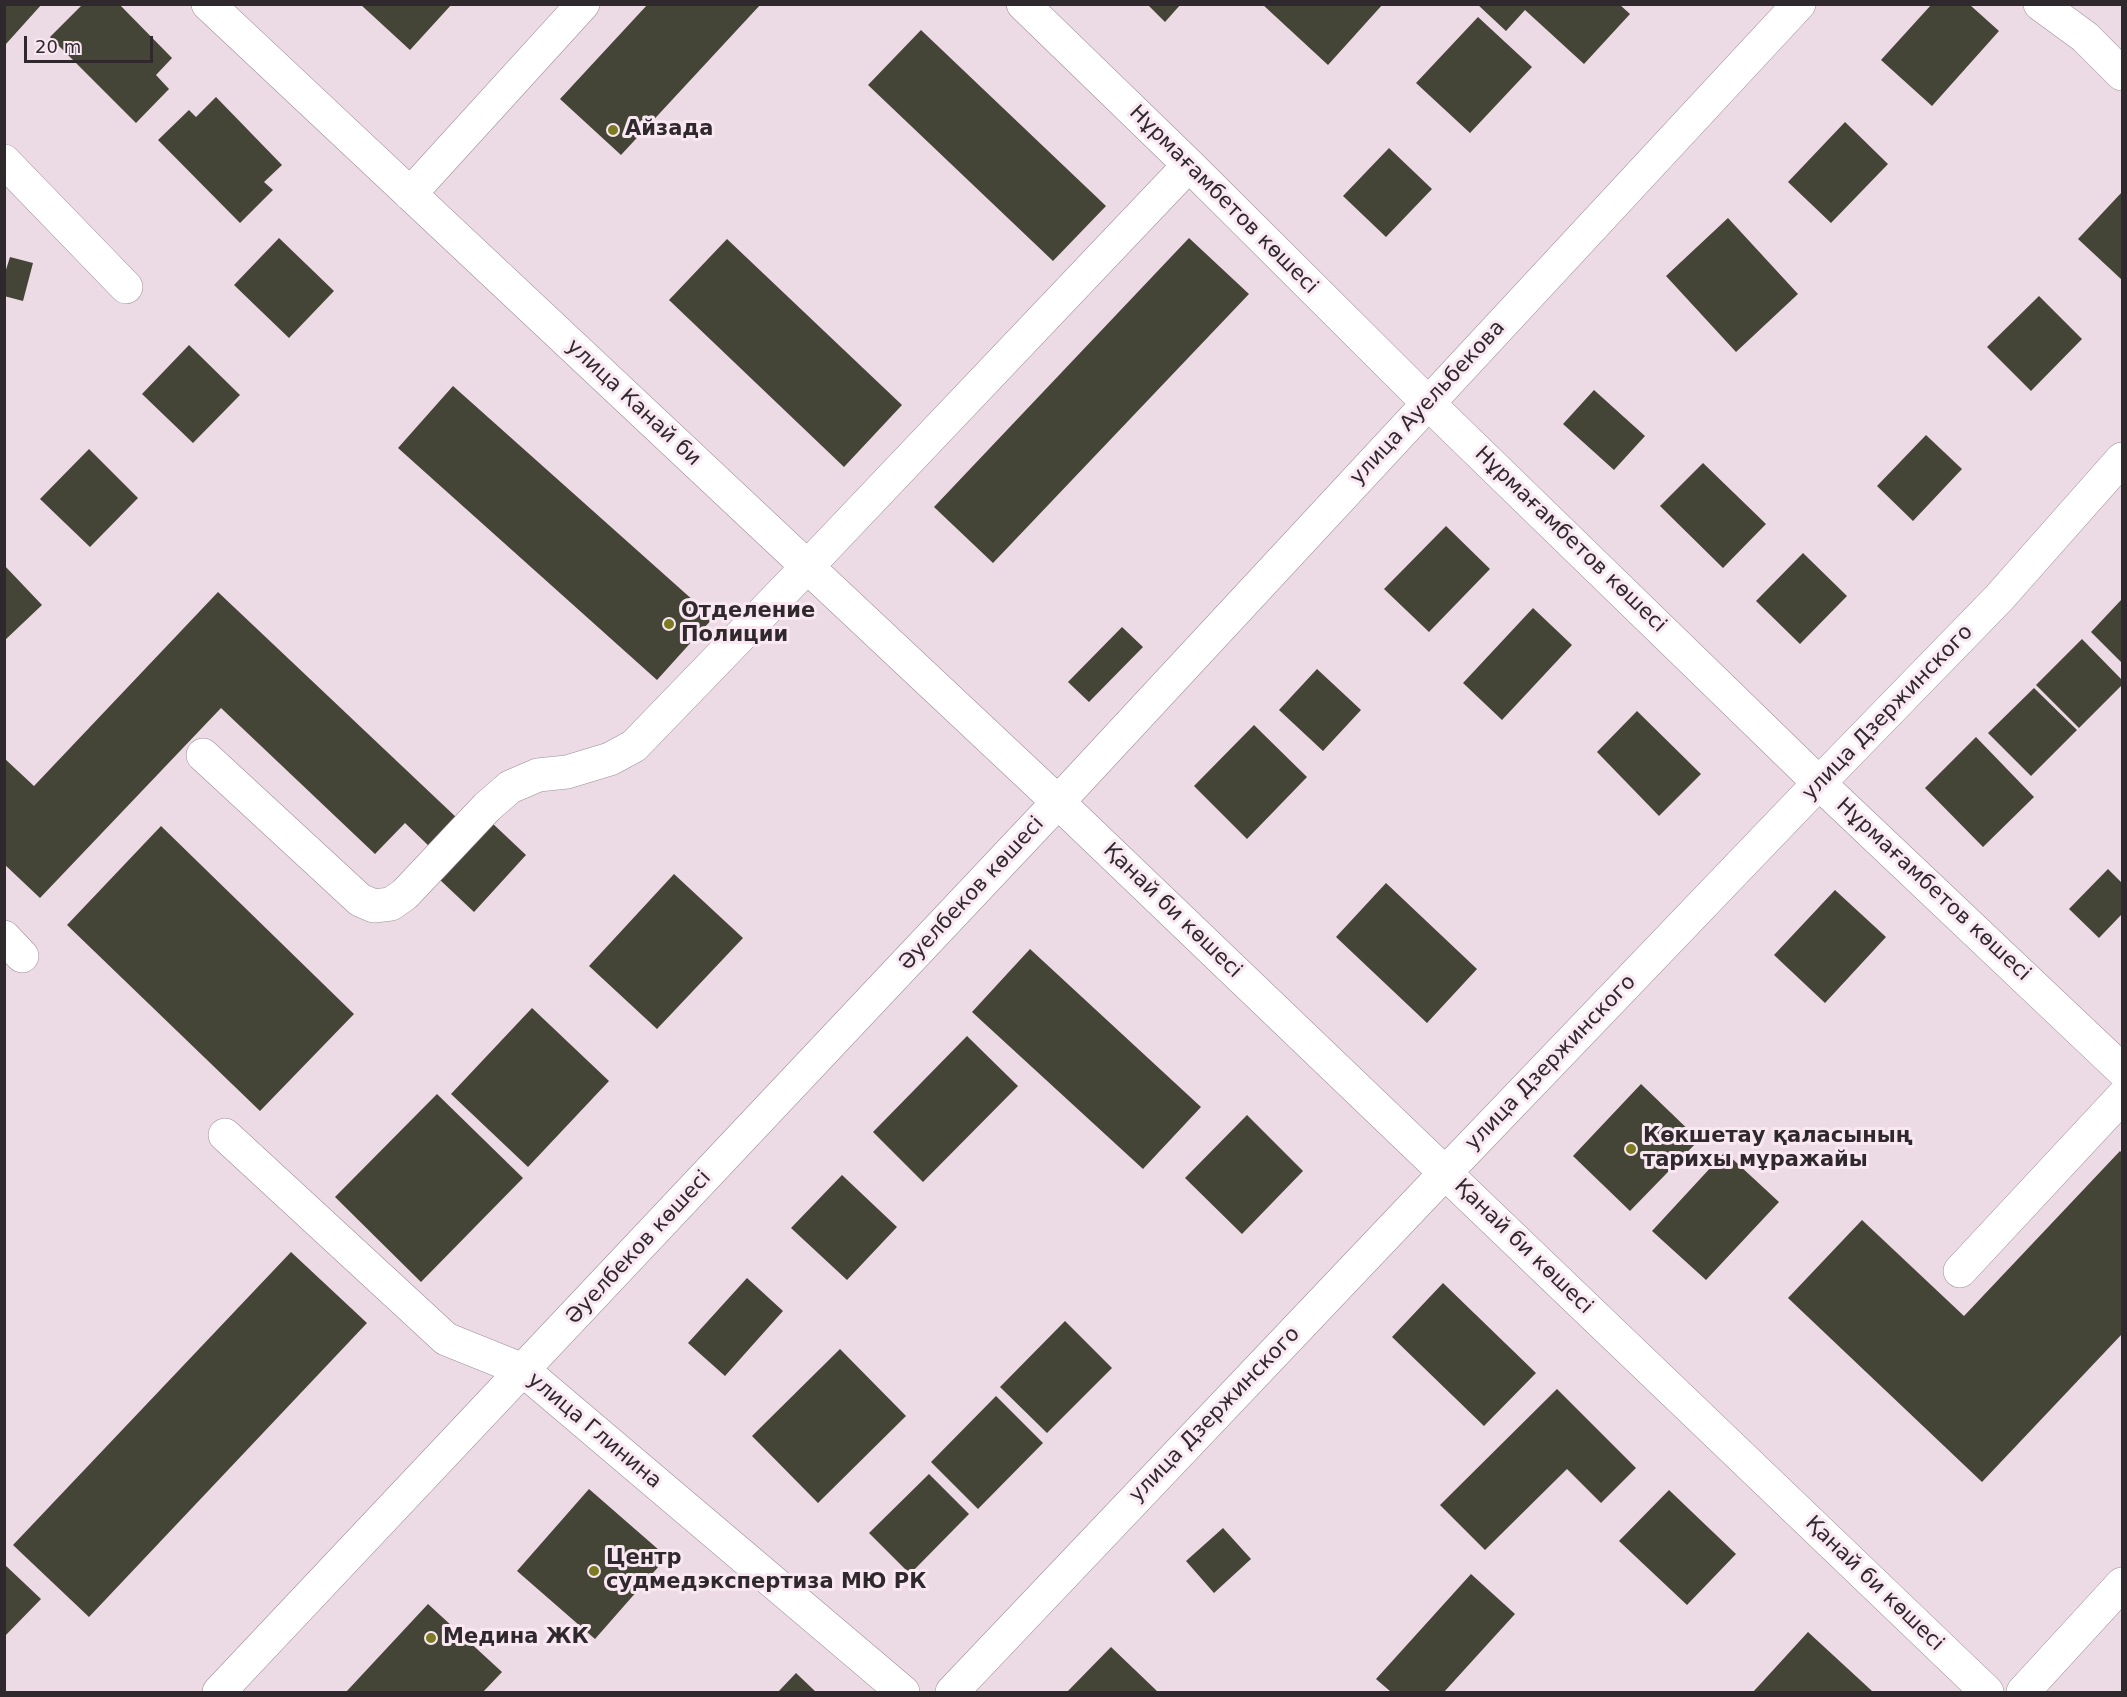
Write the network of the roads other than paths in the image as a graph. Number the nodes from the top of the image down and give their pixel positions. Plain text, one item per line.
1 (208, 4) edge
2 (583, 4) edge
3 (1023, 4) edge
4 (1799, 4) edge
5 (2040, 4) edge
6 (2122, 74) edge
7 (4, 161) edge
8 (1189, 165) junction
9 (410, 194) junction
10 (126, 287) dead end
11 (1428, 403) junction
12 (2119, 469) edge
13 (807, 567) junction
14 (203, 755) dead end
15 (1819, 783) junction
16 (1058, 802) junction
17 (2122, 1070) edge
18 (2122, 1096) edge
19 (225, 1135) dead end
20 (1445, 1173) junction
21 (1960, 1271) dead end
22 (523, 1370) junction
23 (2122, 1584) edge
24 (219, 1692) edge
25 (903, 1692) edge
26 (952, 1692) edge
27 (1987, 1692) edge
28 (2023, 1692) edge

1 - 9 street, улица Канай би
2 - 9 street
3 - 8 street, Нұрмағамбетов көшесі
4 - 11 street, улица Ауельбекова
5 - 6 street
7 - 10 street
8 - 11 street, Нұрмағамбетов көшесі
8 - 13 street
9 - 13 street, улица Канай би
11 - 15 street, Нұрмағамбетов көшесі
11 - 16 street, улица Ауельбекова
12 - 15 street, улица Дзержинского
13 - 14 street
13 - 16 street, улица Канай би
15 - 17 street, Нұрмағамбетов көшесі
15 - 20 street, улица Дзержинского
16 - 20 street, Қанай би көшесі
16 - 22 street, Әуелбеков көшесі
18 - 21 street
19 - 22 street, улица Глинина
20 - 26 street, улица Дзержинского
20 - 27 street, Қанай би көшесі
22 - 24 street, Әуелбеков көшесі
22 - 25 street, улица Глинина
23 - 28 street

